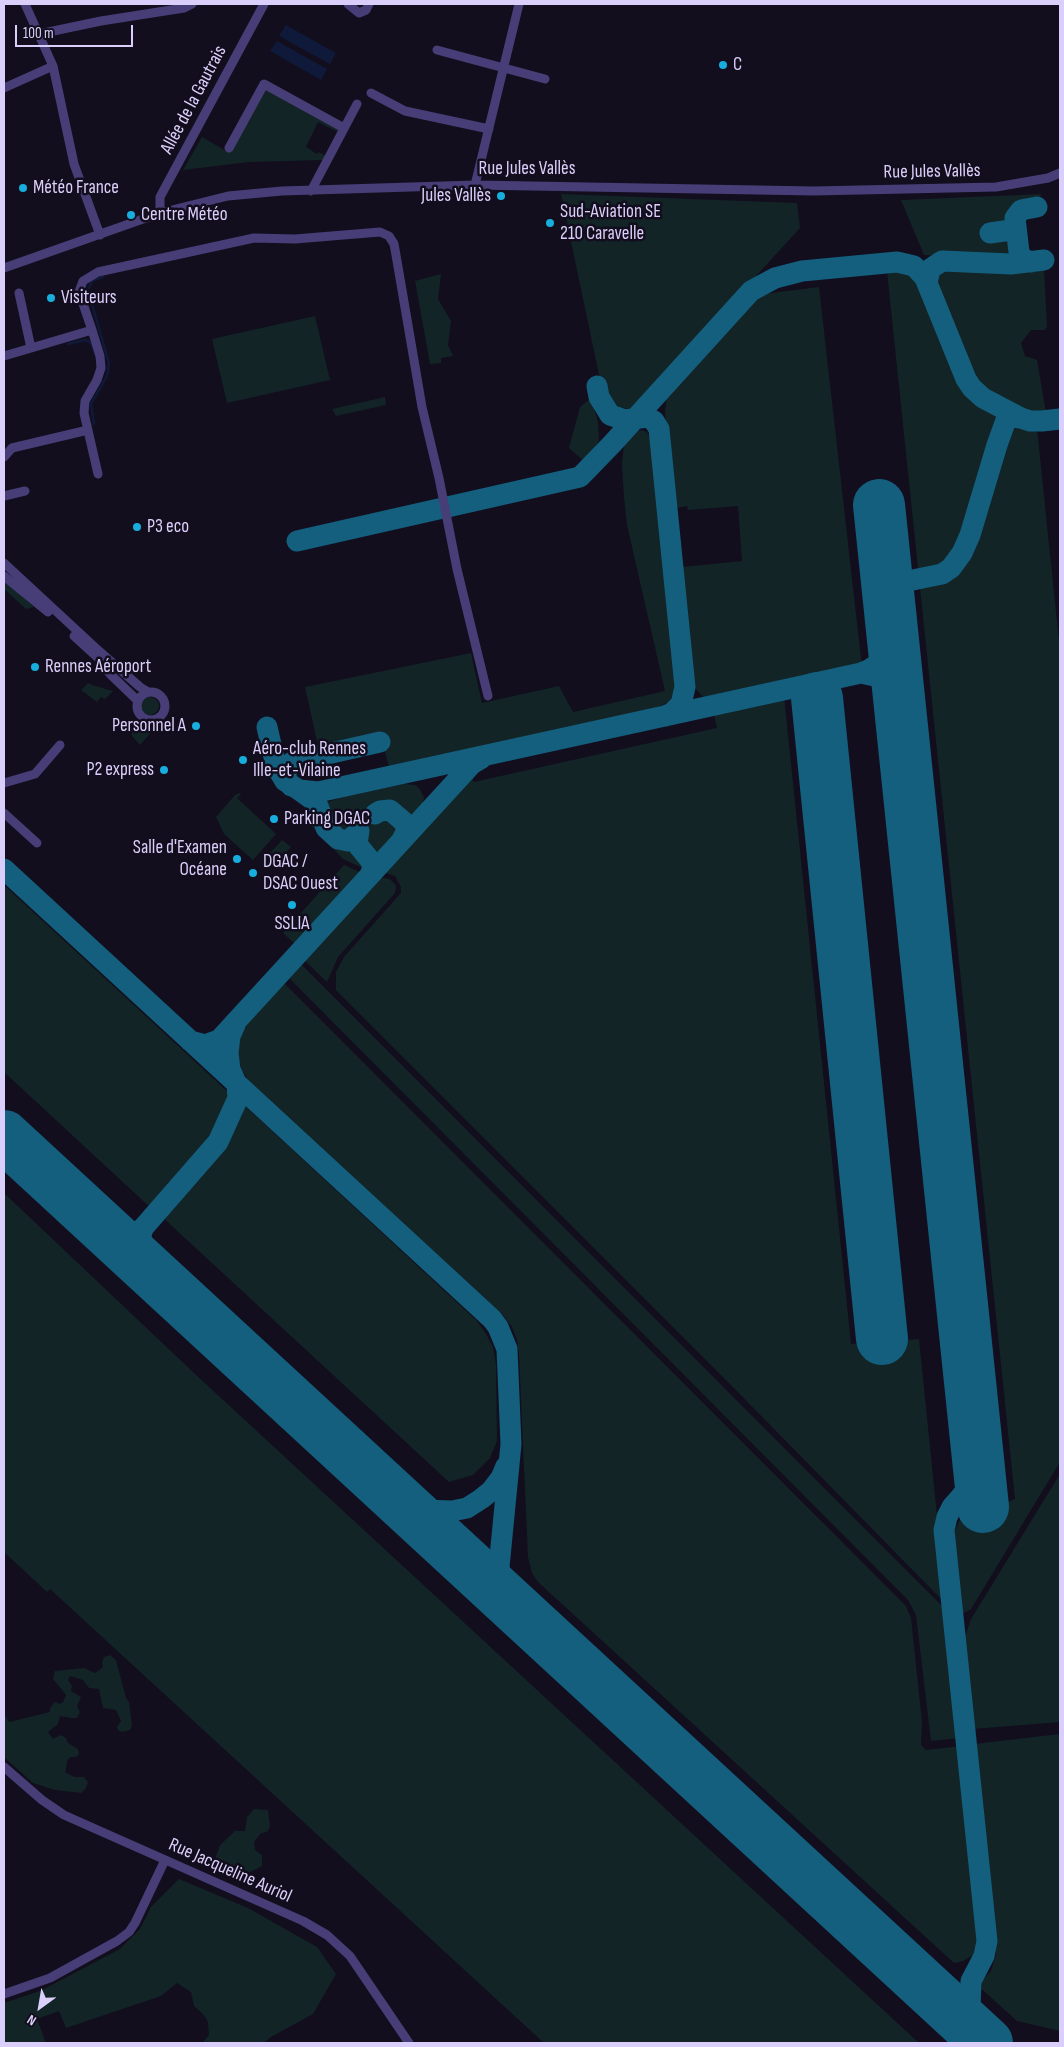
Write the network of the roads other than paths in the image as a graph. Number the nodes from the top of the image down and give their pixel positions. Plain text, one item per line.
1 (25, 4) edge
2 (192, 4) edge
3 (264, 4) edge
4 (348, 4) edge
5 (369, 4) edge
6 (519, 4) edge
7 (39, 34) junction
8 (437, 50) dead end
9 (53, 66) junction
10 (504, 68) junction
11 (545, 79) dead end
12 (4, 88) edge
13 (371, 93) dead end
14 (357, 104) dead end
15 (344, 128) junction
16 (489, 130) junction
17 (228, 148) dead end
18 (1060, 173) edge
19 (475, 185) junction
20 (311, 190) junction
21 (160, 213) junction
22 (100, 235) junction
23 (4, 268) edge
24 (19, 294) dead end
25 (92, 330) junction
26 (31, 348) junction
27 (4, 356) edge
28 (88, 430) junction
29 (4, 457) edge
30 (98, 474) dead end
31 (25, 491) dead end
32 (4, 496) edge
33 (4, 563) edge
34 (4, 576) edge
35 (148, 692) junction
36 (488, 696) dead end
37 (138, 701) junction
38 (60, 745) dead end
39 (4, 783) edge
40 (4, 813) edge
41 (37, 843) dead end
42 (4, 1767) edge
43 (165, 1860) junction
44 (4, 1994) edge
45 (409, 2043) edge

1 - 7 street
2 - 7 street
3 - 21 street, Allée de la Gautrais
4 - 5 street
6 - 10 street
7 - 9 street
8 - 10 street
9 - 12 street
9 - 22 street
10 - 11 street
10 - 16 street
13 - 16 street
14 - 15 street
15 - 17 street
15 - 20 street
16 - 19 street
18 - 19 street, Rue Jules Vallès
19 - 20 street, Rue Jules Vallès
20 - 21 street, Rue Jules Vallès
21 - 22 street, Rue Jules Vallès
22 - 23 street, Rue Jules Vallès
24 - 26 street
25 - 26 street
25 - 28 street
25 - 36 street
26 - 27 street
28 - 29 street
28 - 30 street
31 - 32 street
33 - 35 street
34 - 37 street
35 - 37 street
35 - 37 street
38 - 39 street
40 - 41 street
42 - 43 street, Rue Jacqueline Auriol
43 - 44 street
43 - 45 street, Rue Jacqueline Auriol

